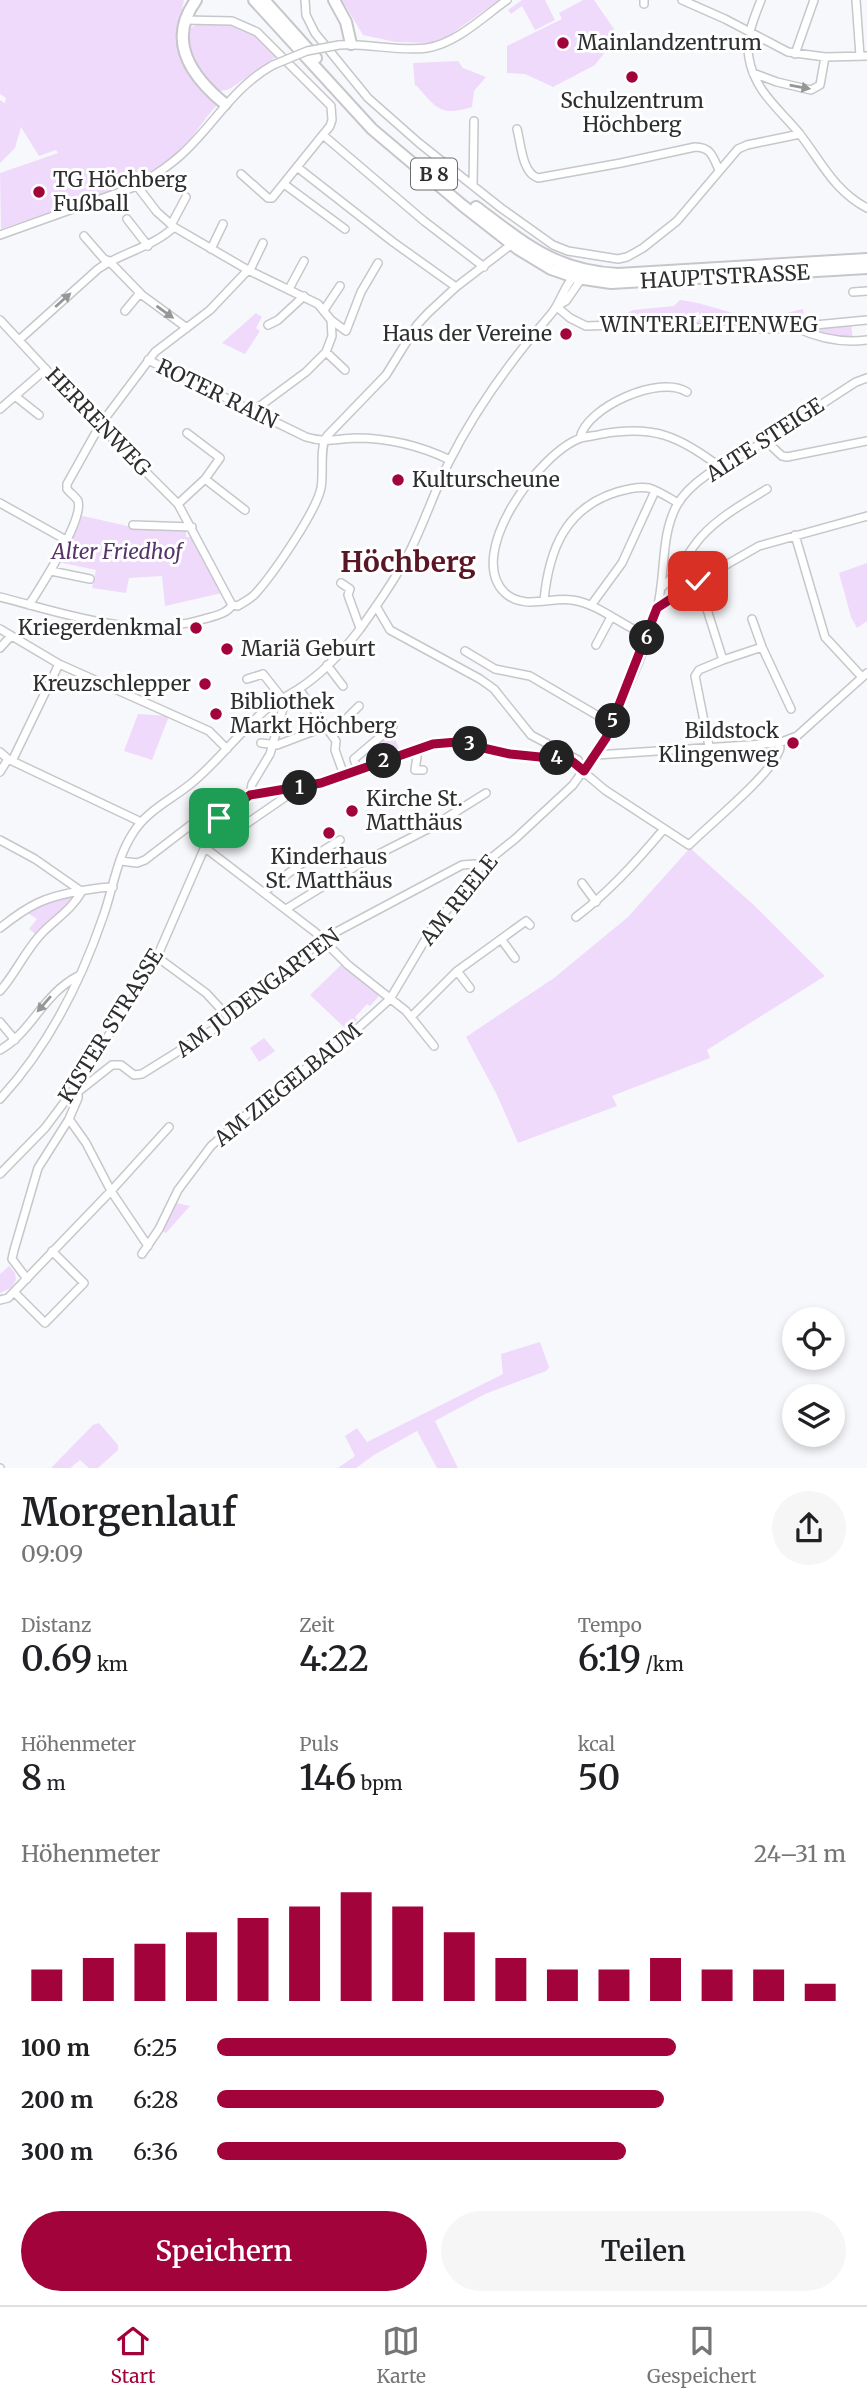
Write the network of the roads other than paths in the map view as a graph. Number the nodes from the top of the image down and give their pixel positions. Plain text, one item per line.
1 (196, 0) edge
2 (254, 0) edge
3 (267, 0) edge
4 (305, 0) edge
5 (334, 0) edge
6 (507, 0) edge
7 (682, 0) edge
8 (761, 0) edge
9 (814, 0) edge
10 (856, 0) edge
11 (185, 20) junction
12 (750, 32) junction
13 (345, 45) junction
14 (795, 54) junction
15 (863, 56) edge
16 (825, 57) junction
17 (753, 72) junction
18 (225, 104) junction
19 (474, 121) dead end
20 (517, 129) dead end
21 (800, 134) junction
22 (323, 135) junction
23 (297, 166) junction
24 (719, 170) junction
25 (241, 174) dead end
26 (284, 184) junction
27 (472, 185) junction
28 (137, 186) junction
29 (186, 197) dead end
30 (867, 208) edge
31 (127, 219) dead end
32 (223, 224) dead end
33 (173, 226) junction
34 (345, 229) dead end
35 (0, 235) edge
36 (84, 236) dead end
37 (263, 243) dead end
38 (512, 244) junction
39 (148, 246) junction
40 (211, 249) junction
41 (867, 259) edge
42 (109, 261) junction
43 (304, 261) dead end
44 (378, 263) dead end
45 (484, 267) junction
46 (867, 268) edge
47 (248, 270) junction
48 (557, 272) junction
49 (580, 274) junction
50 (340, 286) dead end
51 (456, 287) junction
52 (289, 289) junction
53 (565, 291) junction
54 (867, 291) edge
55 (853, 292) dead end
56 (140, 293) junction
57 (304, 296) junction
58 (557, 306) junction
59 (324, 310) junction
60 (125, 311) dead end
61 (0, 320) edge
62 (331, 320) junction
63 (867, 320) edge
64 (268, 325) dead end
65 (187, 328) junction
66 (796, 328) junction
67 (346, 331) junction
68 (356, 337) dead end
69 (19, 340) junction
70 (867, 340) edge
71 (326, 352) junction
72 (148, 360) junction
73 (46, 369) junction
74 (345, 370) dead end
75 (867, 378) edge
76 (687, 392) dead end
77 (15, 396) junction
78 (0, 409) edge
79 (256, 414) junction
80 (39, 415) dead end
81 (100, 425) junction
82 (187, 433) dead end
83 (580, 438) junction
84 (766, 441) junction
85 (867, 441) edge
86 (322, 442) junction
87 (450, 460) junction
88 (720, 467) junction
89 (205, 480) junction
90 (767, 489) dead end
91 (655, 491) junction
92 (0, 503) edge
93 (678, 503) junction
94 (178, 504) junction
95 (245, 510) dead end
96 (867, 516) edge
97 (133, 524) dead end
98 (192, 527) junction
99 (795, 534) junction
100 (66, 540) junction
101 (51, 571) junction
102 (90, 579) dead end
103 (698, 581) junction
104 (341, 583) dead end
105 (661, 588) junction
106 (0, 597) edge
107 (544, 600) junction
108 (592, 604) junction
109 (29, 605) junction
110 (232, 605) junction
111 (376, 606) junction
112 (657, 608) junction
113 (611, 617) junction
114 (752, 619) dead end
115 (360, 628) junction
116 (0, 629) edge
117 (10, 636) junction
118 (648, 636) junction
119 (596, 645) dead end
120 (762, 647) junction
121 (0, 649) edge
122 (465, 651) dead end
123 (723, 660) junction
124 (58, 664) junction
125 (327, 665) junction
126 (864, 675) edge
127 (247, 679) dead end
128 (343, 687) dead end
129 (299, 689) junction
130 (282, 698) junction
131 (359, 706) dead end
132 (791, 709) dead end
133 (612, 724) junction
134 (393, 726) dead end
135 (314, 732) dead end
136 (332, 733) junction
137 (261, 743) dead end
138 (273, 743) junction
139 (779, 743) junction
140 (709, 747) junction
141 (227, 749) junction
142 (418, 750) junction
143 (0, 752) edge
144 (596, 755) junction
145 (10, 760) junction
146 (423, 769) dead end
147 (358, 771) junction
148 (584, 771) junction
149 (0, 772) edge
150 (344, 775) junction
151 (486, 793) dead end
152 (280, 794) junction
153 (250, 795) junction
154 (141, 822) junction
155 (212, 822) junction
156 (246, 824) dead end
157 (663, 830) junction
158 (0, 840) edge
159 (340, 840) dead end
160 (204, 847) junction
161 (121, 861) junction
162 (480, 867) junction
163 (582, 883) dead end
164 (113, 887) junction
165 (82, 891) junction
166 (264, 892) junction
167 (596, 902) junction
168 (286, 909) junction
169 (576, 917) dead end
170 (530, 925) dead end
171 (0, 928) edge
172 (323, 939) junction
173 (501, 939) junction
174 (157, 957) junction
175 (515, 958) dead end
176 (457, 971) junction
177 (79, 976) junction
178 (470, 988) dead end
179 (0, 991) edge
180 (390, 999) junction
181 (411, 1017) junction
182 (230, 1019) junction
183 (0, 1022) edge
184 (15, 1040) junction
185 (434, 1046) dead end
186 (0, 1050) edge
187 (77, 1089) junction
188 (0, 1099) edge
189 (69, 1119) junction
190 (169, 1127) dead end
191 (0, 1174) edge
192 (111, 1191) junction
193 (148, 1246) junction
194 (52, 1251) junction
195 (142, 1254) dead end
196 (27, 1279) junction
197 (14, 1292) junction
198 (0, 1300) edge

1 - 11 main road
2 - 38 main road, B 8
3 - 49 main road, B 8
4 - 27 street
5 - 13 main road
6 - 13 street
7 - 12 street
8 - 12 street
9 - 14 street
10 - 15 street
11 - 18 main road
11 - 22 street
12 - 14 street
12 - 17 street
13 - 18 street, bridge
14 - 16 street
15 - 16 street
17 -> 16 street
17 - 21 street
18 - 28 street
19 - 27 street
20 - 24 street
21 - 24 street
21 - 30 street
22 - 23 street
22 - 45 street
23 - 26 street
23 - 51 street
24 - 27 street
25 - 26 street
26 - 34 street
28 - 33 street
28 - 35 street
29 - 33 street
31 - 39 street
32 - 40 street
33 - 39 street
33 - 40 street
36 - 42 street
37 - 47 street
38 - 45 street
38 - 48 main road, B 8
39 - 42 street
40 - 47 street
41 - 49 main road, HAUPTSTRASSE / B 8
42 - 56 street
69 -> 42 street
43 - 52 street
44 - 67 street
45 - 51 street
46 - 49 main road, HAUPTSTRASSE / B 8
47 - 52 street
47 - 65 street
48 - 49 main road, B 8
48 - 53 street
49 - 53 street
49 - 58 street
50 - 59 street
51 - 86 street
52 - 57 street
53 - 58 street
54 - 55 street
56 - 60 street
56 -> 65 street
57 - 59 street
57 - 64 street
58 - 66 street, WINTERLEITENWEG
58 - 87 street
59 - 62 street
61 - 69 street, HERRENWEG
62 - 67 street
62 - 71 street
63 - 66 street, WINTERLEITENWEG
65 - 72 street
66 - 70 street
67 - 68 street
69 - 73 street, HERRENWEG
71 - 74 street
71 - 79 street
72 - 79 street, ROTER RAIN
72 - 81 street, ROTER RAIN
73 - 77 street
73 - 81 street, HERRENWEG
75 - 84 street, ALTE STEIGE
76 - 83 street
77 - 78 street
77 - 80 street
79 - 86 street, ROTER RAIN
81 - 94 street, HERRENWEG
81 - 100 street, ROTER RAIN
82 - 89 street
83 - 88 street
83 - 107 street
84 - 85 street
84 - 88 street, ALTE STEIGE
86 - 87 street
86 - 110 street
87 - 111 street
88 - 93 street, ALTE STEIGE
89 - 94 street
89 - 95 street
90 - 105 street
91 - 93 street
91 - 107 street
91 - 108 street
92 - 100 street
93 - 105 street, ALTE STEIGE
94 - 98 street, HERRENWEG
96 - 99 street
97 - 98 street
98 - 110 street, HERRENWEG
99 - 103 street
99 - 126 street
100 - 101 street
101 - 102 street
101 - 109 street
103 - 112 street
103 - 123 street
104 - 115 street
105 - 112 street, ALTE STEIGE
106 - 109 street
107 - 108 street
108 - 113 street
109 - 110 street
111 - 115 street
111 - 148 street
112 - 118 street, ALTE STEIGE
113 - 118 street
113 - 119 street
114 - 120 street
115 - 125 street
116 - 117 street
117 - 121 street
117 - 124 street
118 - 133 street, AM REELE
120 - 123 street
120 - 132 street
122 - 133 street
123 - 140 street
124 - 141 street
124 - 145 street
125 - 128 street
125 - 129 street
126 - 139 street
127 - 130 street
129 - 130 street
129 - 136 street
130 - 138 street
130 - 141 street
131 - 136 street
133 - 144 street, AM REELE
134 - 147 street
135 - 138 street
136 - 150 street
137 - 138 street
138 - 153 street
139 - 140 street
139 - 157 street
140 - 144 street
141 - 154 street
142 - 146 street
142 - 147 street
142 - 148 street
143 - 145 street
144 - 148 street, AM REELE
145 - 149 street
145 - 154 street
147 - 150 street
148 - 157 street
148 - 162 street, AM REELE
150 - 152 street
151 - 168 street
152 - 153 street
152 - 156 street
153 - 155 street
154 - 161 street
155 - 160 street, KISTER STRASSE
155 - 161 street
157 - 167 street
158 - 165 street
159 - 166 street
160 - 166 street
160 - 174 street, KISTER STRASSE
161 - 164 street
162 - 172 street, AM JUDENGARTEN
162 - 180 street, AM REELE
163 - 167 street
164 - 165 street
164 - 177 street
165 - 171 street
165 - 179 street
166 - 168 street
167 - 169 street
168 - 172 street
170 - 173 street
172 - 180 street
172 - 182 street, AM JUDENGARTEN
173 - 175 street
173 - 176 street
174 - 182 street
174 - 187 street, KISTER STRASSE
176 - 178 street
176 - 181 street
177 -> 184 street
177 - 188 street
180 - 181 street
180 - 193 street, AM ZIEGELBAUM
181 - 185 street
182 - 187 street, AM JUDENGARTEN
183 - 184 street
184 - 186 street
187 - 189 street
187 - 191 street, KISTER STRASSE
189 - 192 street
189 - 196 street
190 - 192 street
192 - 193 street
192 - 194 street
193 - 195 street, AM ZIEGELBAUM
194 - 196 street
194 - 197 street
196 - 197 street
197 - 198 street

